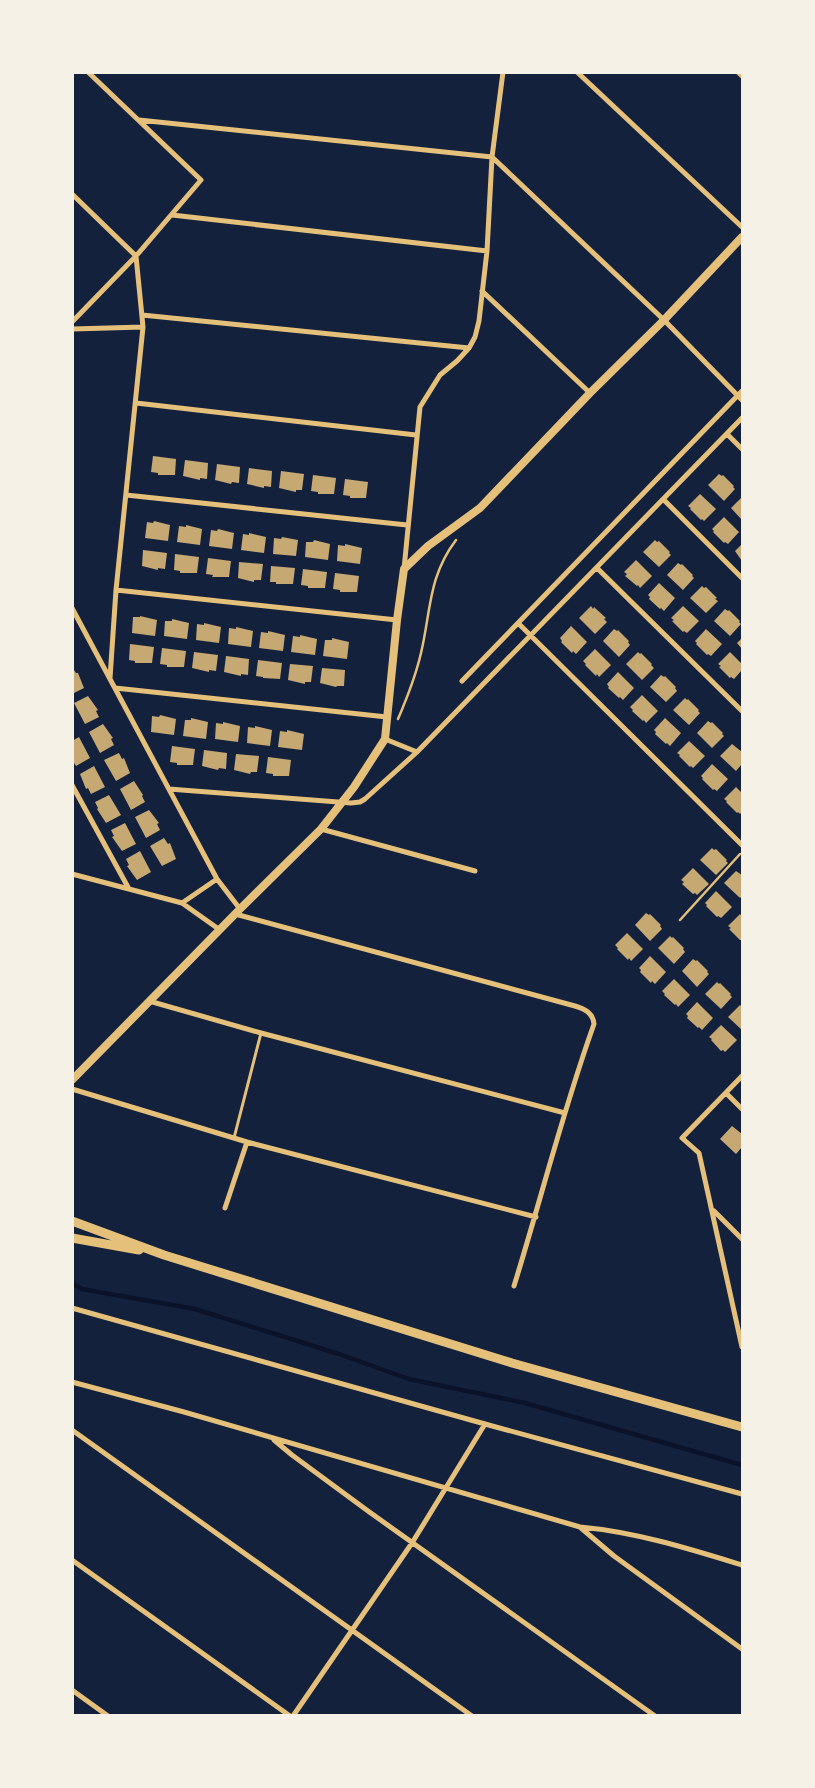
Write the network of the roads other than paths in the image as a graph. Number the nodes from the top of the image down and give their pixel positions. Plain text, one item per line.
1 (88, 72) edge
2 (503, 72) edge
3 (577, 72) edge
4 (738, 72) edge
5 (742, 76) edge
6 (139, 120) junction
7 (492, 157) junction
8 (72, 194) edge
9 (172, 215) junction
10 (742, 226) edge
11 (742, 237) edge
12 (487, 251) junction
13 (136, 256) junction
14 (482, 291) junction
15 (142, 315) junction
16 (664, 320) junction
17 (72, 322) edge
18 (143, 327) junction
19 (72, 329) edge
20 (469, 348) junction
21 (590, 393) junction
22 (741, 395) edge
23 (136, 404) junction
24 (742, 418) edge
25 (727, 434) junction
26 (416, 435) junction
27 (742, 449) edge
28 (126, 495) junction
29 (664, 500) junction
30 (407, 525) junction
31 (596, 568) junction
32 (404, 569) junction
33 (742, 578) edge
34 (116, 590) junction
35 (72, 608) edge
36 (397, 620) junction
37 (518, 623) junction
38 (531, 635) junction
39 (110, 678) junction
40 (462, 681) dead end
41 (115, 688) junction
42 (742, 711) edge
43 (388, 717) junction
44 (387, 740) junction
45 (417, 752) junction
46 (72, 785) edge
47 (169, 789) junction
48 (343, 802) junction
49 (321, 829) junction
50 (742, 845) edge
51 (475, 871) dead end
52 (72, 874) edge
53 (217, 879) junction
54 (129, 889) junction
55 (182, 903) junction
56 (238, 912) junction
57 (220, 930) junction
58 (149, 1001) junction
59 (261, 1033) junction
60 (742, 1076) edge
61 (72, 1080) edge
62 (72, 1089) edge
63 (726, 1094) junction
64 (742, 1109) edge
65 (565, 1113) junction
66 (234, 1138) junction
67 (247, 1142) junction
68 (225, 1208) dead end
69 (713, 1211) junction
70 (536, 1217) junction
71 (72, 1221) edge
72 (72, 1238) edge
73 (742, 1238) edge
74 (164, 1255) junction
75 (514, 1286) dead end
76 (72, 1308) edge
77 (742, 1347) edge
78 (72, 1382) edge
79 (485, 1424) junction
80 (742, 1427) edge
81 (72, 1430) edge
82 (272, 1438) junction
83 (447, 1488) junction
84 (742, 1494) edge
85 (580, 1527) junction
86 (412, 1543) junction
87 (72, 1560) edge
88 (742, 1565) edge
89 (353, 1629) junction
90 (742, 1649) edge
91 (72, 1690) edge
92 (108, 1716) edge
93 (292, 1716) edge
94 (472, 1716) edge
95 (655, 1716) edge

1 - 6 street
2 - 7 street
3 - 10 street
4 - 5 street
6 - 7 street
6 - 9 street
7 - 12 street
7 - 16 street
8 - 13 street
9 - 12 street
9 - 13 street
11 - 16 street
12 - 14 street
13 - 15 street
13 - 17 street
14 - 20 street
14 - 21 street
15 - 18 street
15 - 20 street
16 - 21 street
16 - 22 street
18 - 19 street
18 - 23 street
20 - 26 street
21 - 32 street
22 - 37 street
23 - 26 street
23 - 28 street
24 - 25 street
25 - 27 street
25 - 29 street
26 - 30 street
28 - 30 street
28 - 34 street
29 - 31 street
29 - 33 street
30 - 32 street
31 - 38 street
31 - 42 street
32 - 36 street
34 - 36 street
34 - 39 street
35 - 39 street
36 - 43 street
37 - 38 street
37 - 40 street
38 - 45 street
38 - 50 street
39 - 41 street
41 - 43 street
41 - 47 street
43 - 44 street
44 - 45 street
44 - 48 street
45 - 48 street
46 - 54 street
47 - 48 street
47 - 53 street
48 - 49 street
49 - 51 street
49 - 56 street
52 - 54 street
53 - 55 street
53 - 56 street
54 - 55 street
55 - 57 street
56 - 57 street
56 - 65 street
57 - 58 street
58 - 59 street
58 - 61 street
59 - 65 street
59 - 66 lane
60 - 63 street
62 - 66 street
63 - 64 street
63 - 69 street
65 - 70 street
66 - 67 street
67 - 68 street
67 - 70 street
69 - 73 street
69 - 77 street
70 - 75 street
71 - 74 main road
72 - 74 main road
74 - 80 main road
76 - 79 street
78 - 82 street
79 - 83 street
79 - 84 street
81 - 89 street
82 - 83 street
82 - 86 street
83 - 85 street
83 - 86 street
85 - 88 street
85 - 90 street
86 - 89 street
86 - 95 street
87 - 93 street
89 - 93 street
89 - 94 street
91 - 92 street

